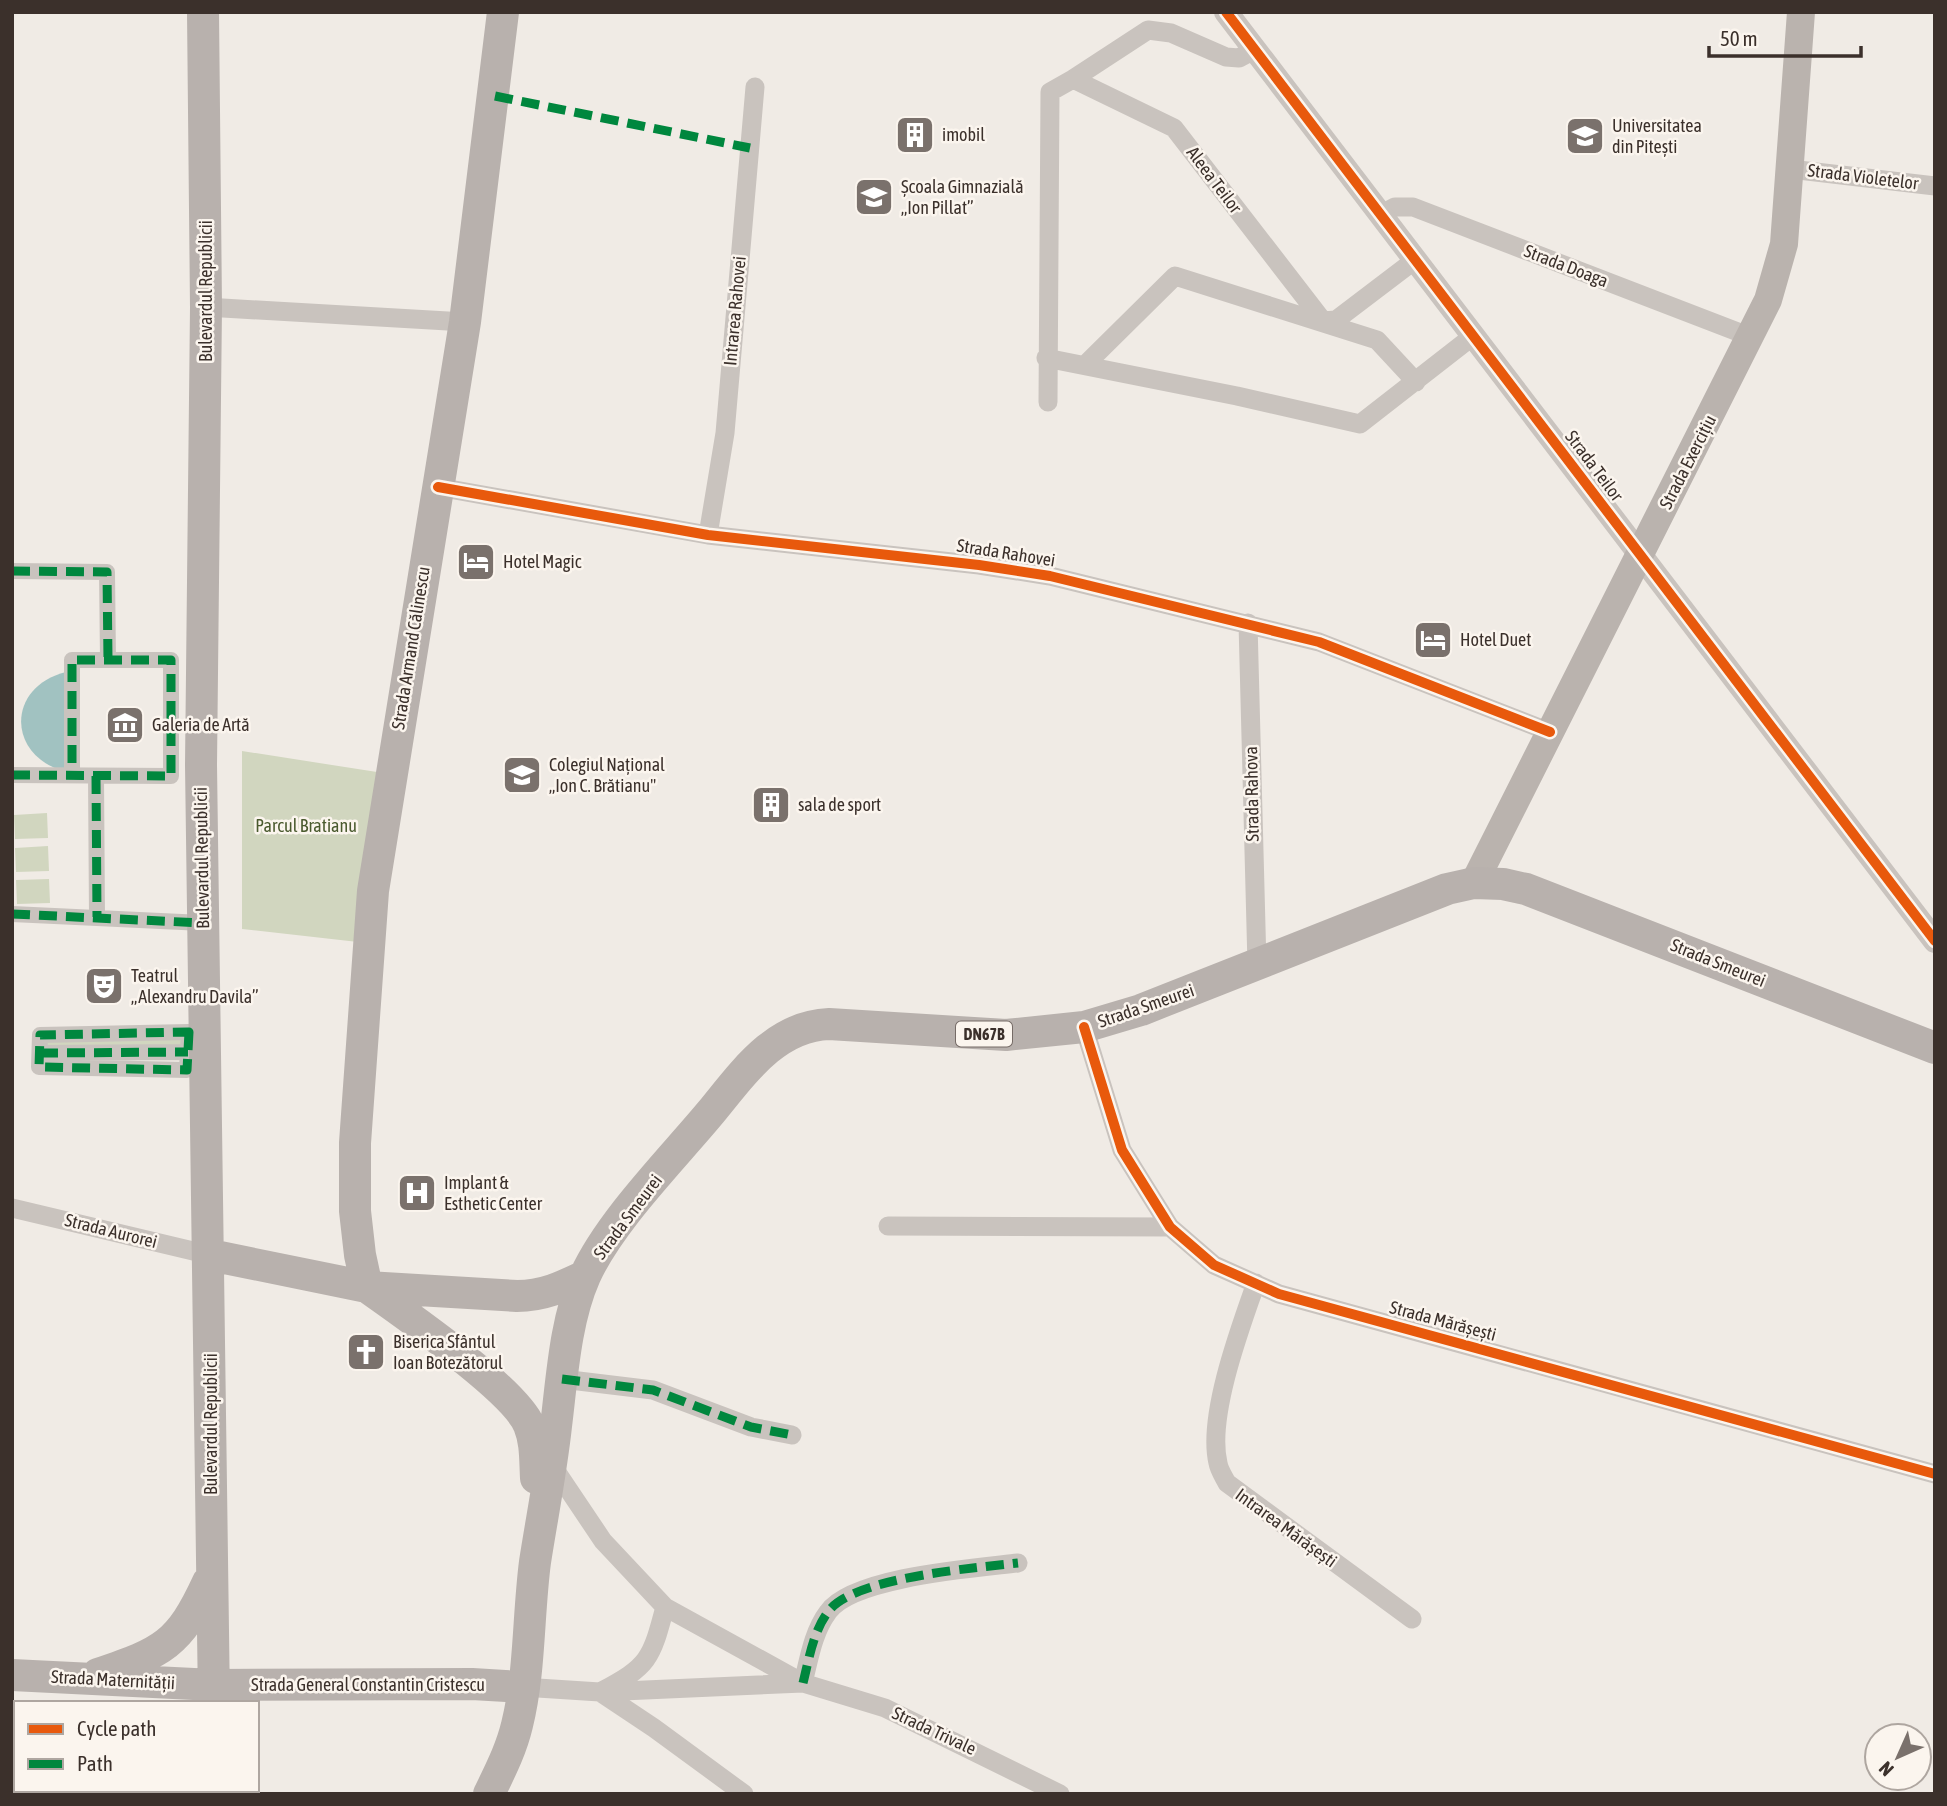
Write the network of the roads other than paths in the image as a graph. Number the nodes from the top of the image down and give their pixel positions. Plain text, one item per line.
1 (204, 12) edge
2 (503, 12) edge
3 (1226, 12) edge
4 (1801, 12) edge
5 (1254, 50) junction
6 (1073, 79) junction
7 (755, 87) dead end
8 (1790, 169) junction
9 (1935, 186) edge
10 (1380, 215) junction
11 (1415, 260) junction
12 (206, 307) junction
13 (1323, 321) junction
14 (465, 322) junction
15 (1473, 336) junction
16 (1751, 337) junction
17 (1046, 358) junction
18 (1085, 365) junction
19 (1416, 382) junction
20 (1048, 402) dead end
21 (438, 487) junction
22 (708, 535) junction
23 (1640, 556) junction
24 (12, 570) edge
25 (1248, 624) junction
26 (108, 660) junction
27 (1550, 732) junction
28 (12, 775) edge
29 (72, 775) junction
30 (96, 776) junction
31 (1474, 883) junction
32 (12, 914) edge
33 (97, 917) junction
34 (203, 923) junction
35 (1935, 941) edge
36 (1257, 965) junction
37 (1084, 1027) junction
38 (1935, 1048) edge
39 (40, 1053) joint
40 (12, 1208) edge
41 (888, 1226) dead end
42 (1170, 1227) junction
43 (210, 1255) junction
44 (585, 1276) junction
45 (1256, 1283) junction
46 (367, 1287) junction
47 (562, 1379) junction
48 (792, 1435) dead end
49 (552, 1465) junction
50 (1935, 1474) edge
51 (535, 1562) junction
52 (1018, 1563) dead end
53 (212, 1574) junction
54 (665, 1607) junction
55 (1412, 1619) dead end
56 (12, 1675) edge
57 (81, 1679) junction
58 (803, 1682) junction
59 (522, 1687) junction
60 (600, 1692) junction
61 (214, 1694) edge
62 (145, 1701) edge
63 (489, 1794) edge
64 (744, 1794) edge
65 (1060, 1794) edge

1 - 12 main road, Bulevardul Republicii
2 - 14 main road, Strada Armand Călinescu
3 - 5 street, Strada Teilor
4 - 8 main road, Strada Exercițiu
5 - 6 street
5 - 10 street, Strada Teilor
6 - 13 street, Aleea Teilor
6 - 17 street
7 - 22 street, Intrarea Rahovei
8 - 9 street, Strada Violetelor
8 - 16 main road, Strada Exercițiu
10 - 11 street, Strada Teilor
10 - 16 street, Strada Doaga
11 - 13 street
11 - 15 street, Strada Teilor
12 - 14 street
12 - 34 main road, Bulevardul Republicii
13 - 18 street
13 - 19 street
14 - 21 main road, Strada Armand Călinescu
15 - 19 street
15 - 23 street, Strada Teilor
16 - 23 main road, Strada Exercițiu
17 - 18 street
17 - 20 street
18 - 19 street
21 - 22 street, Strada Rahovei
21 - 46 main road, Strada Armand Călinescu
22 - 25 street, Strada Rahovei
23 - 27 main road, Strada Exercițiu
23 - 35 street, Strada Teilor
24 - 26 street
25 - 27 street, Strada Rahovei
25 - 36 street, Strada Rahova
26 - 29 street
26 - 30 street
27 - 31 main road, Strada Exercițiu
28 - 29 street
29 - 30 street
30 - 33 street
31 - 36 main road, Strada Smeurei / DN67B
31 - 38 main road, Strada Smeurei
32 - 33 street
33 - 34 street
34 - 43 main road, Bulevardul Republicii
36 - 37 main road, Strada Smeurei / DN67B
37 - 42 street, Strada Mărășești
37 - 44 main road, Strada Smeurei / DN67B
39 - 39 street
40 - 43 street, Strada Aurorei
41 - 42 street
42 - 45 street, Strada Mărășești
43 - 46 main road
43 - 53 main road, Bulevardul Republicii
44 - 46 main road
44 - 47 main road, Strada Smeurei
45 - 50 street, Strada Mărășești
45 - 55 street, Intrarea Mărășești
46 - 51 main road
47 - 48 street
47 - 49 main road, Strada Smeurei
49 - 51 main road, Strada Smeurei
49 - 54 street, Strada Trivale
51 - 59 main road, Strada Smeurei
52 - 58 street
53 - 57 main road
53 - 61 main road, Bulevardul Republicii
54 - 58 street, Strada Trivale
54 - 60 street
56 - 57 main road, Strada Maternității
57 - 61 main road, Strada Maternității
57 - 62 main road
58 - 60 street, Strada Trivale
58 - 65 street, Strada Trivale
59 - 60 street, Strada Trivale
59 - 61 main road, Strada General Constantin Cristescu
59 - 63 main road, Strada Smeurei
60 - 64 street

